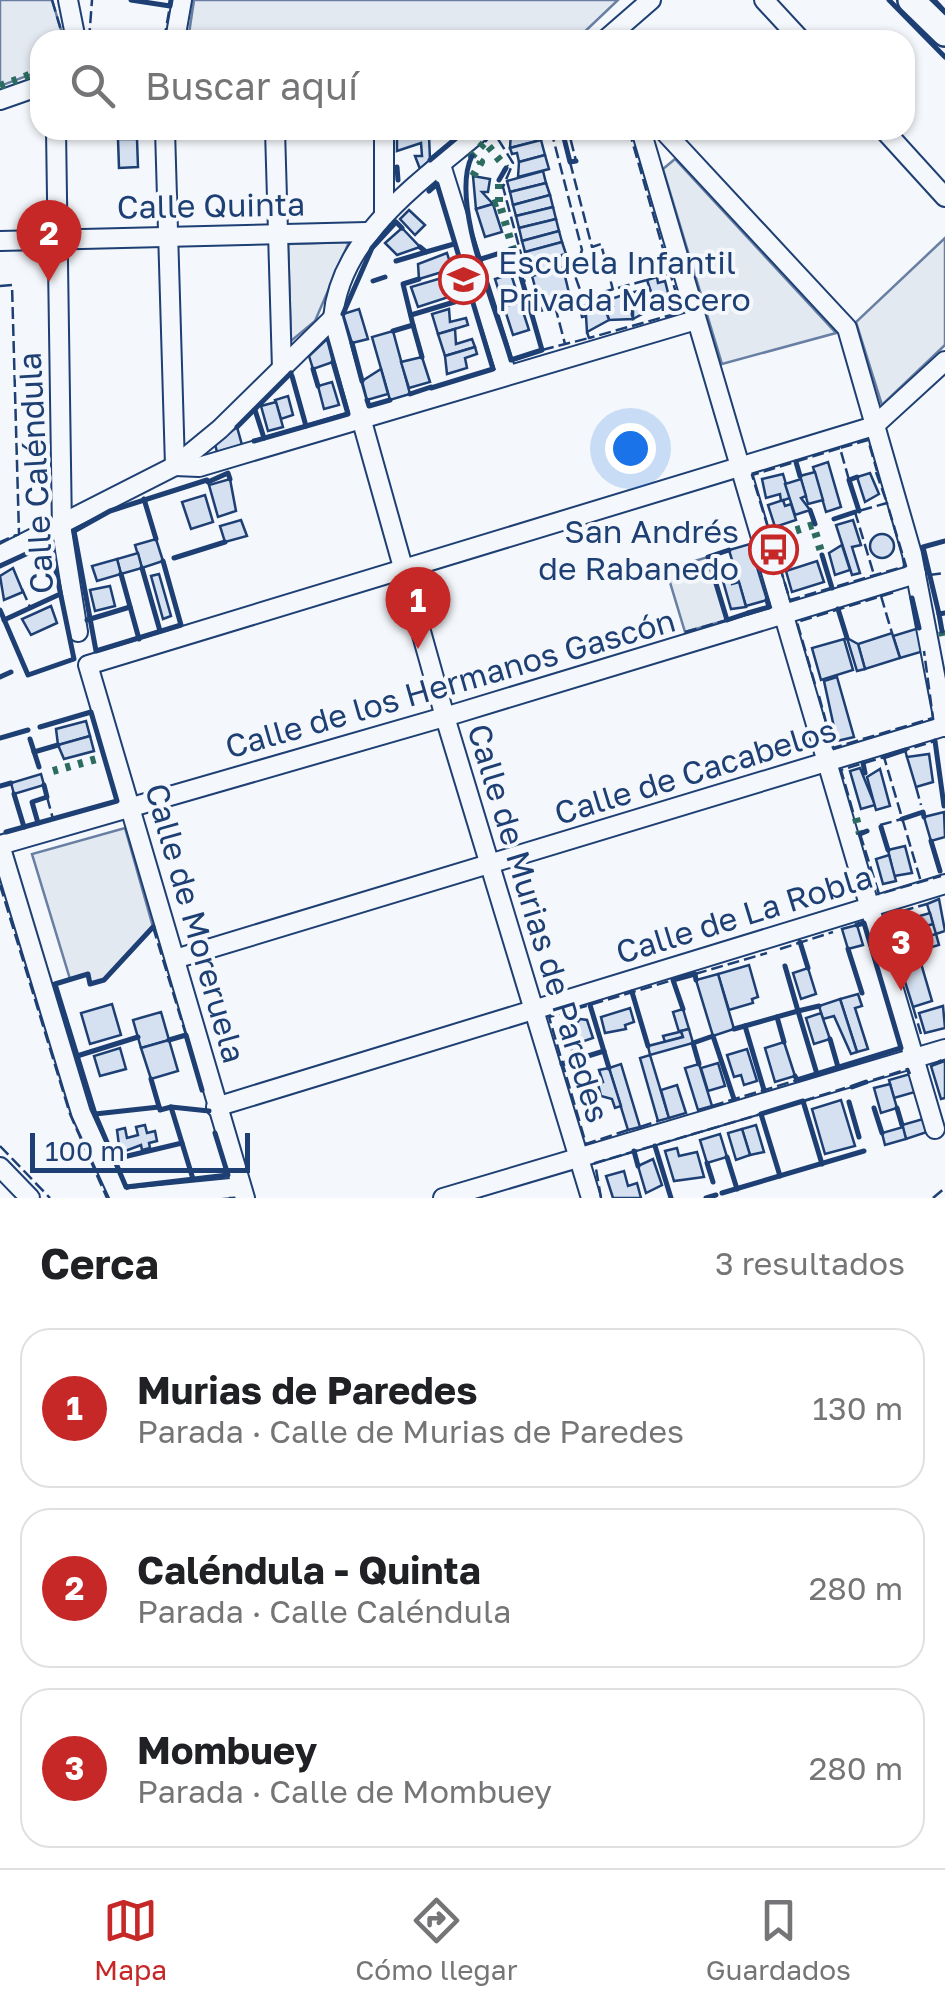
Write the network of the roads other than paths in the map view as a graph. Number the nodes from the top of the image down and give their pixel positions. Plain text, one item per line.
1 (68, 0) edge
2 (182, 0) edge
3 (635, 0) edge
4 (651, 0) edge
5 (764, 0) edge
6 (910, 0) edge
7 (74, 30) edge
8 (178, 30) edge
9 (612, 30) edge
10 (616, 30) edge
11 (792, 30) edge
12 (945, 33) edge
13 (30, 90) edge
14 (0, 100) edge
15 (56, 140) edge
16 (165, 140) edge
17 (275, 140) edge
18 (384, 140) edge
19 (470, 140) edge
20 (643, 140) edge
21 (672, 140) edge
22 (893, 140) edge
23 (441, 165) junction
24 (945, 197) edge
25 (384, 216) junction
26 (368, 232) junction
27 (276, 233) junction
28 (165, 235) junction
29 (56, 240) junction
30 (0, 241) edge
31 (333, 318) junction
32 (696, 320) junction
33 (945, 360) edge
34 (282, 369) junction
35 (507, 375) junction
36 (362, 420) junction
37 (874, 426) junction
38 (740, 464) junction
39 (175, 466) junction
40 (62, 524) junction
41 (0, 555) edge
42 (404, 567) junction
43 (916, 574) junction
44 (782, 617) junction
45 (78, 632) dead end
46 (445, 717) junction
47 (945, 726) edge
48 (828, 762) junction
49 (133, 807) junction
50 (0, 845) edge
51 (489, 864) junction
52 (945, 884) edge
53 (872, 908) junction
54 (175, 959) junction
55 (533, 1009) junction
56 (945, 1048) edge
57 (915, 1057) junction
58 (216, 1107) junction
59 (935, 1129) dead end
60 (579, 1158) junction
61 (0, 1167) edge
62 (243, 1193) edge
63 (30, 1198) edge
64 (120, 1198) edge
65 (131, 1198) edge
66 (443, 1198) edge
67 (591, 1198) edge

1 - 7 street
2 - 8 street
3 - 9 street
4 - 10 street
5 - 11 street
6 - 12 highway
13 - 14 street
15 - 29 street, Calle Caléndula
16 - 28 street
17 - 27 street
18 - 25 street
19 - 23 street
20 - 32 street
21 - 37 street
22 - 24 street
23 - 25 street
23 - 35 street
25 - 26 street
26 - 27 street, Calle Quinta
26 - 31 street
27 - 28 street, Calle Quinta
27 - 34 street
28 - 29 street, Calle Quinta
28 - 39 street
29 - 30 street, Calle Quinta
29 - 40 street, Calle Caléndula
31 - 34 street
31 - 36 street, Calle de Murias de Paredes
32 - 35 street
32 - 38 street
33 - 37 street
34 - 39 street
35 - 36 street
36 - 39 street
36 - 42 street, Calle de Murias de Paredes
37 - 38 street
37 - 43 street
38 - 42 street
38 - 44 street
39 - 40 street
40 - 41 street
40 - 45 street, Calle Caléndula
42 - 46 street, Calle de Murias de Paredes
42 - 49 street, Calle de Moreruela
43 - 44 street, Calle de los Hermanos Gascón
43 - 47 street
44 - 46 street, Calle de los Hermanos Gascón
44 - 48 street
46 - 49 street, Calle de los Hermanos Gascón
46 - 51 street, Calle de Murias de Paredes
47 - 48 street, Calle de Cacabelos
48 - 51 street, Calle de Cacabelos
48 - 53 street
49 - 50 street, Calle de los Hermanos Gascón
49 - 54 street, Calle de Moreruela
50 - 64 street
51 - 54 street, Calle de Cacabelos
51 - 55 street, Calle de Murias de Paredes
52 - 53 street, Calle de La Robla
53 - 55 street, Calle de La Robla
53 - 57 street
54 - 58 street, Calle de Moreruela
55 - 58 street, Calle de La Robla
55 - 60 street, Calle de Murias de Paredes
56 - 57 street
57 - 59 street
57 - 60 street
58 - 62 street, Calle de Moreruela
60 - 66 street
60 - 67 street, Calle de Murias de Paredes
61 - 63 street
62 - 65 street

